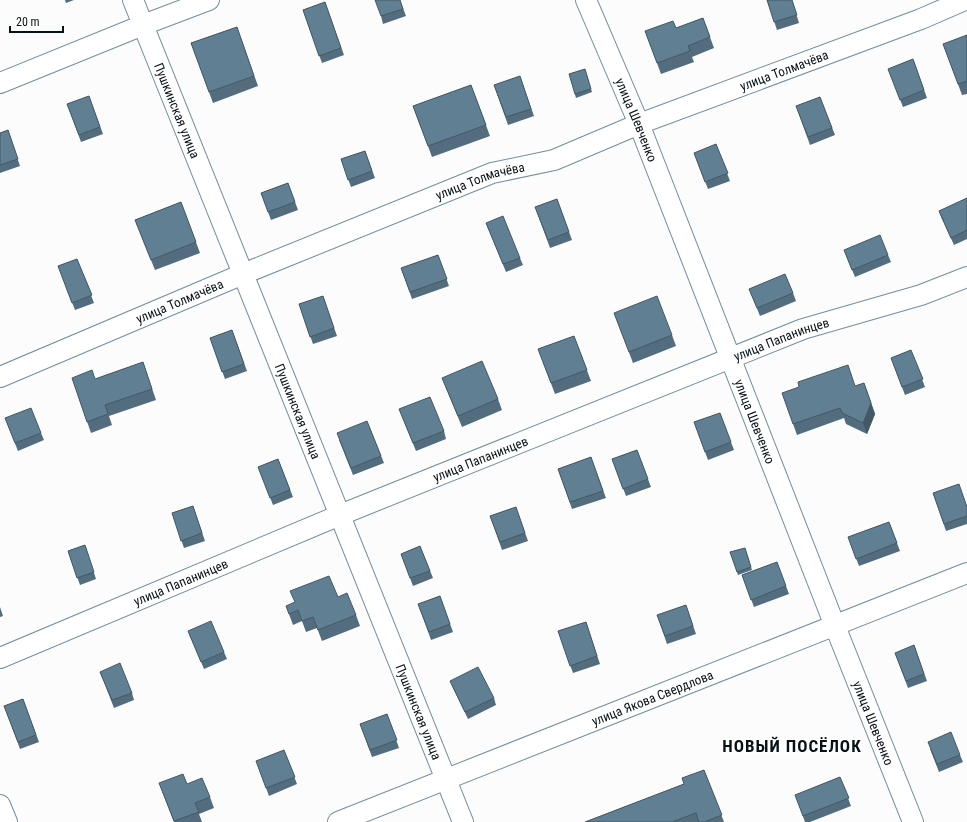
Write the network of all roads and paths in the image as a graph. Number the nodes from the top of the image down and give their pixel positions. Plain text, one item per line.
1 (133, 0) edge
2 (209, 0) edge
3 (586, 0) edge
4 (965, 0) edge
5 (143, 25) junction
6 (0, 83) edge
7 (639, 124) junction
8 (243, 274) junction
9 (967, 277) edge
10 (731, 359) junction
11 (0, 377) edge
12 (340, 515) junction
13 (967, 573) edge
14 (835, 626) junction
15 (0, 658) edge
16 (446, 780) junction
17 (0, 805) edge
18 (7, 822) edge
19 (338, 822) edge
20 (463, 822) edge
21 (913, 822) edge

1 - 5 street, Пушкинская улица
2 - 5 street
3 - 7 street, улица Шевченко
4 - 7 street, улица Толмачёва
5 - 6 street
5 - 8 street, Пушкинская улица
7 - 8 street, улица Толмачёва
7 - 10 street, улица Шевченко
8 - 11 street, улица Толмачёва
8 - 12 street, Пушкинская улица
9 - 10 street, улица Папанинцев
10 - 12 street, улица Папанинцев
10 - 14 street, улица Шевченко
12 - 15 street, улица Папанинцев
12 - 16 street, Пушкинская улица
13 - 14 street, улица Якова Свердлова
14 - 16 street, улица Якова Свердлова
14 - 21 street, улица Шевченко
16 - 19 street, улица Якова Свердлова
16 - 20 street, Пушкинская улица
17 - 18 street

